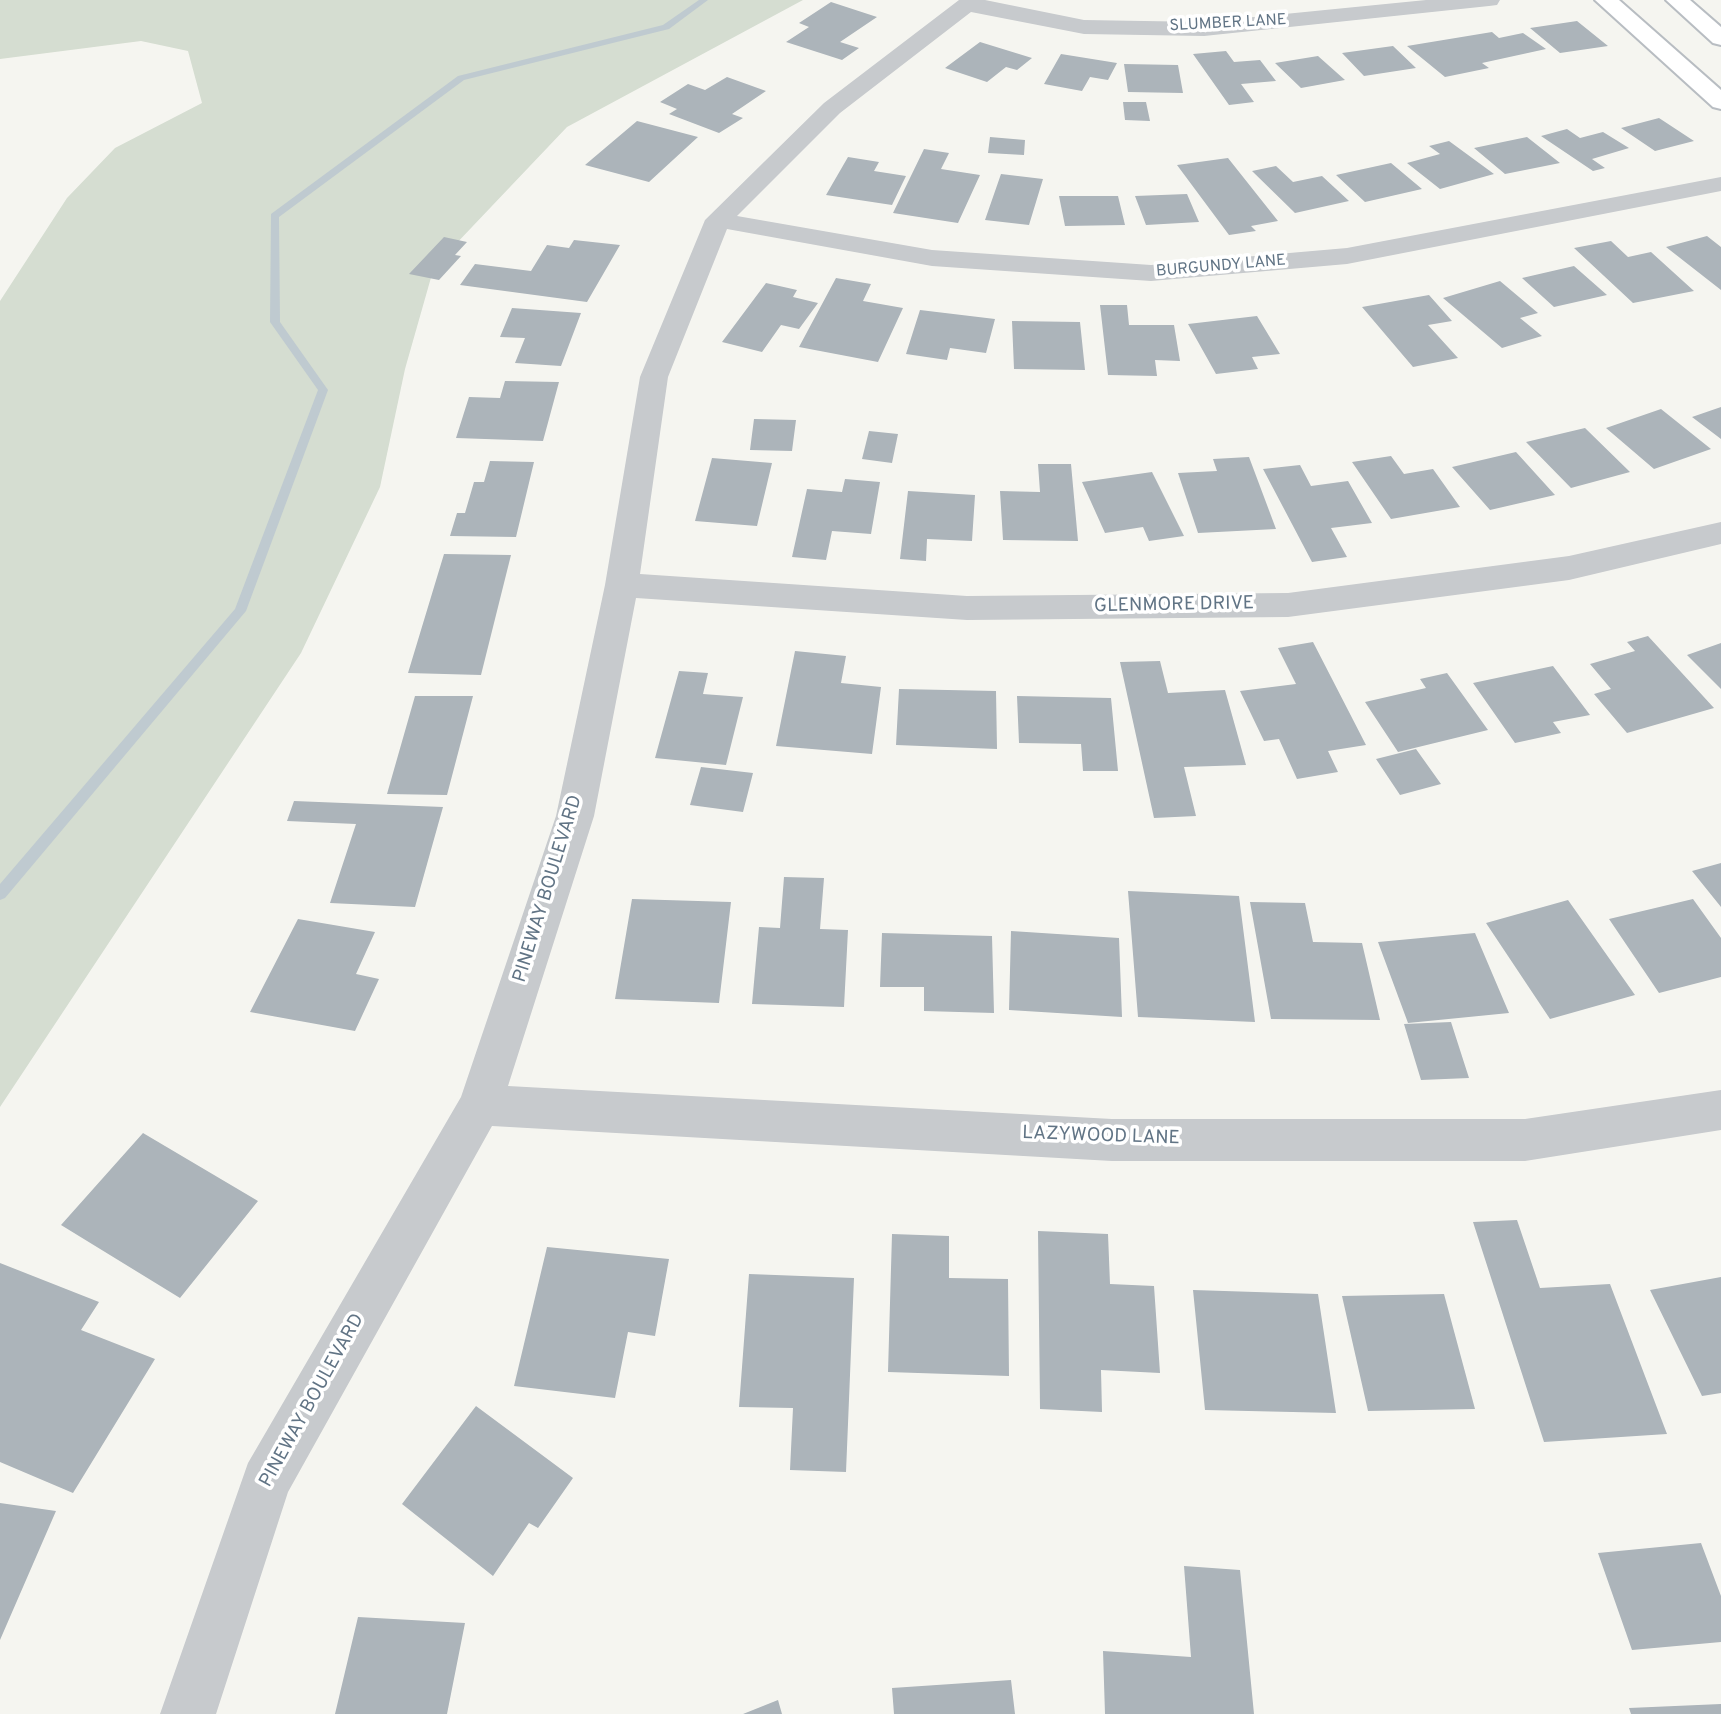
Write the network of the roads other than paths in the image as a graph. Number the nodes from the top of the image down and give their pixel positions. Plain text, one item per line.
1 (1489, 0) edge
2 (1606, 0) edge
3 (1677, 0) edge
4 (971, 2) edge
5 (1721, 38) edge
6 (1721, 102) edge
7 (1721, 184) edge
8 (718, 220) junction
9 (1721, 533) edge
10 (622, 585) junction
11 (480, 1105) junction
12 (1721, 1110) edge
13 (188, 1714) edge

1 - 4 street, SLUMBER LANE
2 - 6 main road
3 - 5 main road
4 - 8 street, PINEWAY BOULEVARD
7 - 8 street, BURGUNDY LANE
8 - 10 street, PINEWAY BOULEVARD
9 - 10 street, GLENMORE DRIVE
10 - 11 street, PINEWAY BOULEVARD
11 - 12 street, LAZYWOOD LANE
11 - 13 street, PINEWAY BOULEVARD

